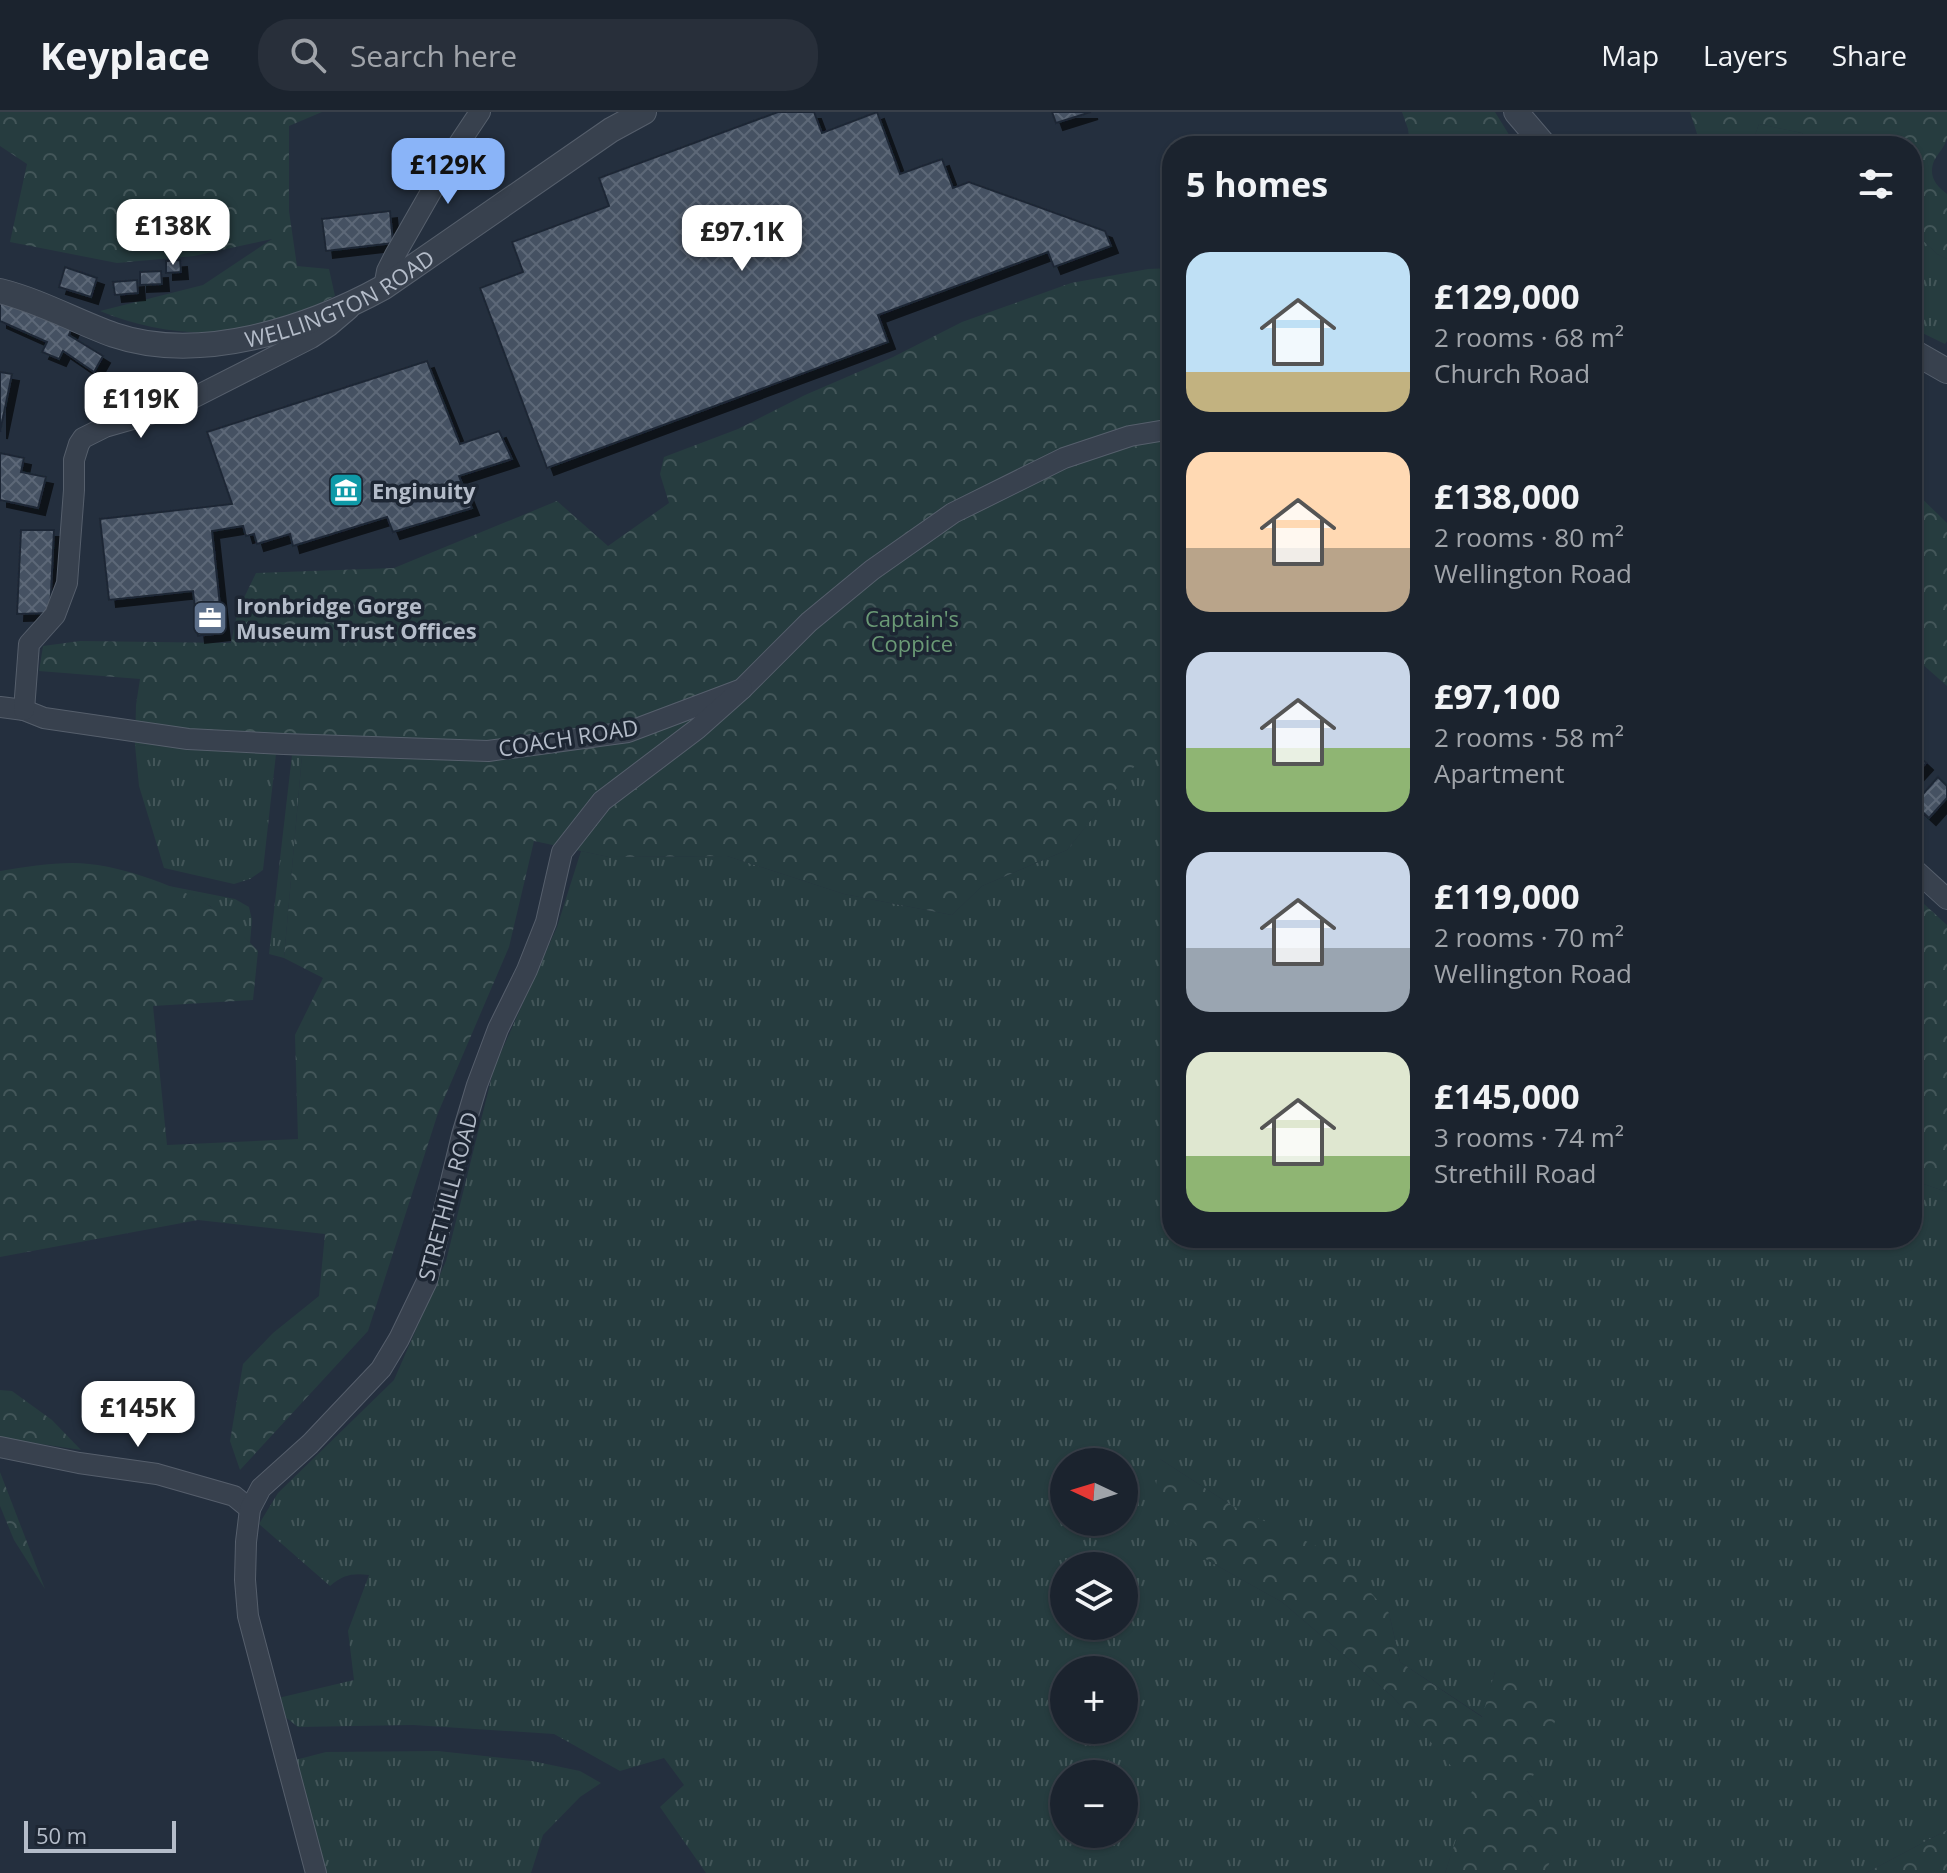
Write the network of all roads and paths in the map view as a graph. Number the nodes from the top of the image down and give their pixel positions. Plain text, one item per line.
1 (480, 112) edge
2 (644, 112) edge
3 (1516, 112) edge
4 (1536, 136) edge
5 (384, 287) junction
6 (0, 291) edge
7 (358, 302) junction
8 (1922, 357) edge
9 (1947, 371) edge
10 (1162, 431) edge
11 (742, 689) junction
12 (0, 707) edge
13 (24, 710) junction
14 (1922, 876) edge
15 (1947, 899) edge
16 (0, 1447) edge
17 (250, 1509) junction
18 (316, 1873) edge

1 - 5 street
2 - 5 street, WELLINGTON ROAD
3 - 4 street
5 - 7 street, WELLINGTON ROAD
6 - 7 street, WELLINGTON ROAD
7 - 13 street
8 - 9 street
10 - 11 street, COACH ROAD
11 - 13 street, COACH ROAD
11 - 17 street, STRETHILL ROAD
12 - 13 street, COACH ROAD
14 - 15 street
16 - 17 street
17 - 18 street

